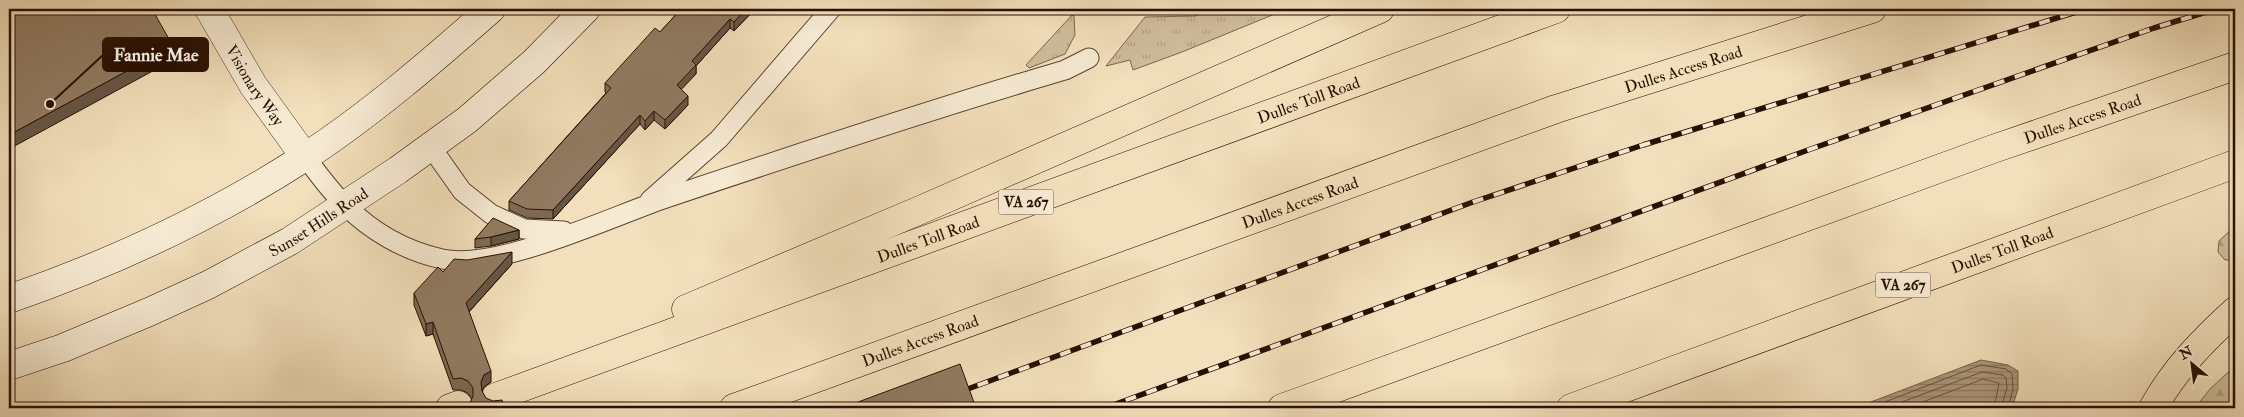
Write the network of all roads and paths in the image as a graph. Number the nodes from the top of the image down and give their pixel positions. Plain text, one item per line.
1 (209, 9) edge
2 (491, 9) edge
3 (586, 9) edge
4 (831, 9) edge
5 (1380, 9) edge
6 (1556, 9) edge
7 (1872, 9) edge
8 (1088, 58) dead end
9 (2235, 66) edge
10 (431, 146) junction
11 (304, 157) junction
12 (2235, 164) edge
13 (345, 205) junction
14 (645, 205) junction
15 (575, 232) junction
16 (9, 300) edge
17 (2235, 311) edge
18 (9, 366) edge
19 (734, 408) edge
20 (1282, 408) edge
21 (1570, 408) edge
22 (2152, 408) edge

1 - 11 main road, Visionary Way
2 - 11 main road
3 - 10 main road, Sunset Hills Road
4 - 14 lane
5 - 6 highway, Dulles Toll Road / VA 267
7 - 19 highway, Dulles Access Road
8 - 14 lane
9 - 20 highway, Dulles Access Road
10 - 13 main road, Sunset Hills Road
10 - 15 lane
11 - 13 lane
11 - 16 main road
12 - 21 highway, Dulles Toll Road / VA 267
13 - 15 lane
13 - 18 main road, Sunset Hills Road
14 - 15 lane
17 - 22 highway

